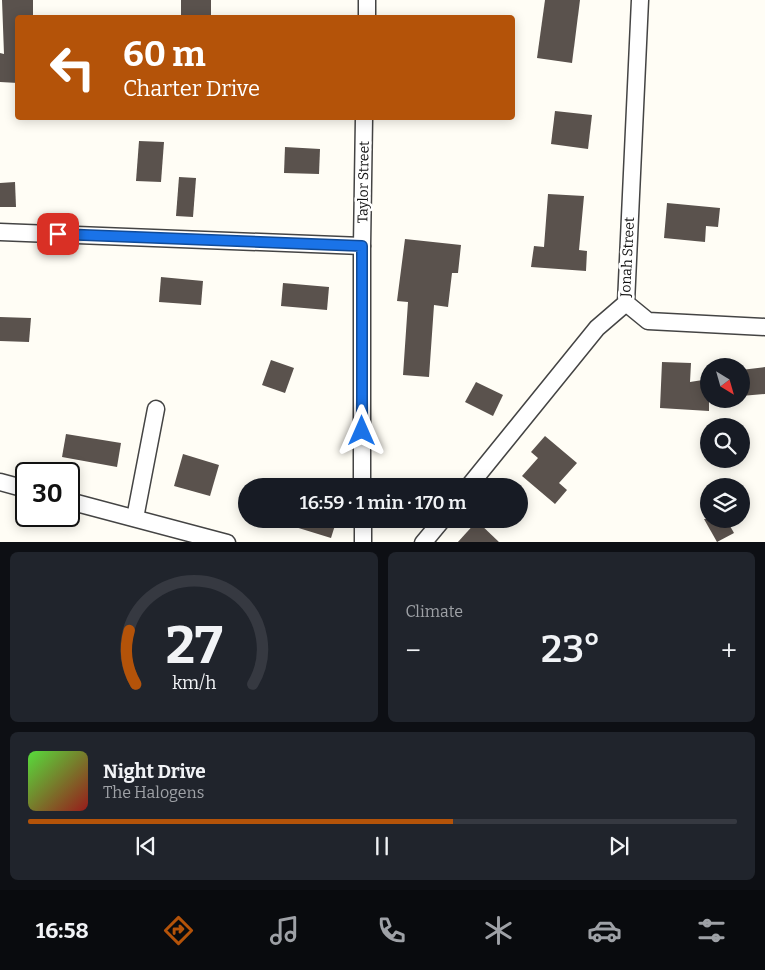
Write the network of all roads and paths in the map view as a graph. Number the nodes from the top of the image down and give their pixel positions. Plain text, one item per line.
1 (367, 0) edge
2 (640, 0) edge
3 (367, 15) edge
4 (364, 120) edge
5 (0, 232) edge
6 (362, 246) junction
7 (626, 303) junction
8 (765, 327) edge
9 (156, 409) dead end
10 (362, 478) edge
11 (475, 478) edge
12 (0, 482) edge
13 (15, 486) edge
14 (80, 504) edge
15 (135, 518) junction
16 (363, 528) edge
17 (435, 528) edge
18 (227, 542) edge
19 (363, 542) edge
20 (423, 542) edge

1 - 3 street
2 - 7 street, Jonah Street
4 - 6 street, Taylor Street
5 - 6 street
6 - 10 street, Taylor Street
7 - 8 street
7 - 11 street, Jonah Street
9 - 15 street
12 - 13 street
14 - 15 street
15 - 18 street
16 - 19 street
17 - 20 street

